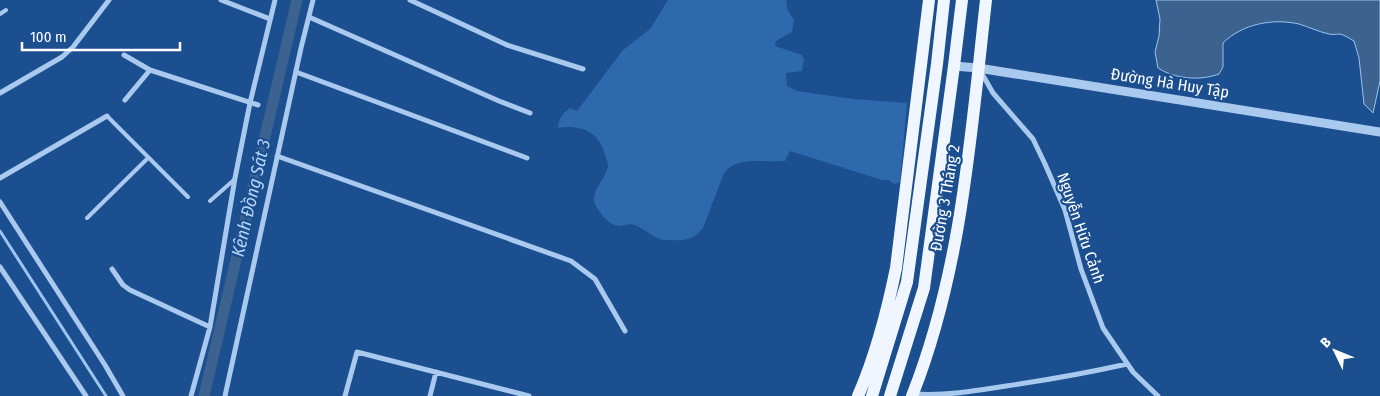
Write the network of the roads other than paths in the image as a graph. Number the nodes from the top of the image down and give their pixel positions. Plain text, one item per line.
1 (109, 0) edge
2 (220, 0) edge
3 (275, 0) edge
4 (313, 0) edge
5 (410, 0) edge
6 (929, 0) edge
7 (944, 0) edge
8 (962, 0) edge
9 (986, 0) edge
10 (6, 10) dead end
11 (0, 14) edge
12 (309, 17) junction
13 (270, 19) junction
14 (124, 55) dead end
15 (921, 63) junction
16 (937, 64) junction
17 (954, 66) junction
18 (978, 68) junction
19 (583, 69) dead end
20 (150, 70) junction
21 (296, 72) junction
22 (0, 93) edge
23 (125, 100) dead end
24 (250, 103) junction
25 (258, 105) dead end
26 (530, 113) dead end
27 (107, 116) joint
28 (1380, 132) edge
29 (277, 156) junction
30 (148, 158) junction
31 (527, 158) dead end
32 (0, 178) edge
33 (235, 178) junction
34 (188, 198) dead end
35 (210, 201) dead end
36 (0, 202) edge
37 (87, 218) dead end
38 (0, 267) edge
39 (112, 269) dead end
40 (210, 327) junction
41 (625, 330) dead end
42 (1127, 364) junction
43 (436, 372) junction
44 (513, 394) edge
45 (913, 395) edge
46 (86, 396) edge
47 (123, 396) edge
48 (191, 396) edge
49 (225, 396) edge
50 (345, 396) edge
51 (430, 396) edge
52 (530, 396) edge
53 (858, 396) edge
54 (872, 396) edge
55 (890, 396) edge
56 (1158, 396) edge

1 - 22 street
2 - 13 street
3 - 13 street
4 - 12 street
5 - 19 street
6 - 15 main road
7 - 16 main road, Đường 3 Tháng 2
8 - 17 main road, Đường 3 Tháng 2
9 - 18 main road, Đường 3 Tháng 2
10 - 11 lane
12 - 21 street
12 - 26 street
13 - 24 street
14 - 20 street
15 - 16 main road
15 - 53 main road
16 - 17 main road
16 - 54 main road, Đường 3 Tháng 2
17 - 18 street, Đường Hà Huy Tập
17 - 55 main road, Đường 3 Tháng 2
18 - 28 street, Đường Hà Huy Tập
18 - 42 street, Nguyễn Hữu Cảnh
18 - 45 main road, Đường 3 Tháng 2
20 - 23 street
20 - 24 street
21 - 29 street
21 - 31 street
24 - 25 street
24 - 33 street
27 - 30 lane
27 - 32 street
29 - 41 street
29 - 49 street
30 - 34 lane
30 - 37 lane
33 - 35 lane
33 - 40 street
36 - 47 street
38 - 46 street
39 - 40 street
40 - 48 street
42 - 45 street
42 - 56 street, Nguyễn Hữu Cảnh
43 - 44 street
43 - 50 street
43 - 51 street
44 - 52 street

